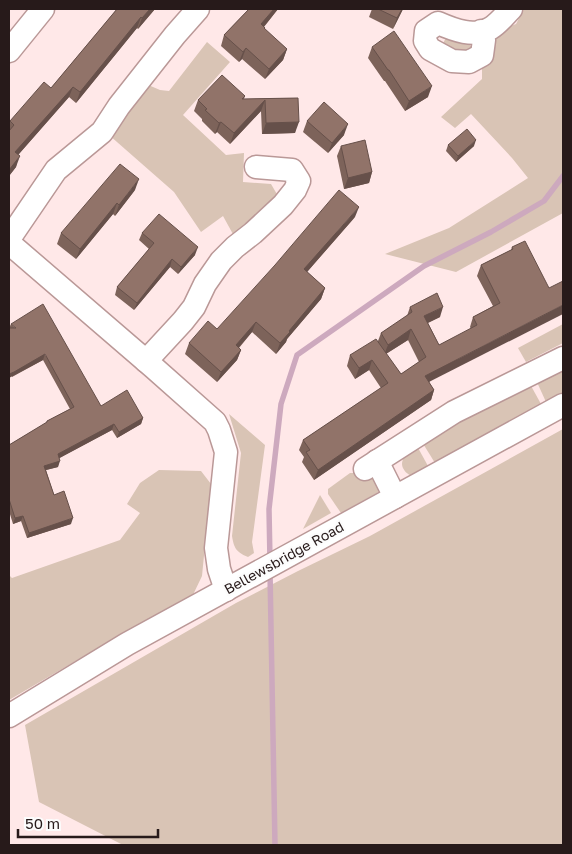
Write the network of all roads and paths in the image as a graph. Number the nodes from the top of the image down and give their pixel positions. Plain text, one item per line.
1 (43, 9) edge
2 (198, 9) edge
3 (511, 9) edge
4 (481, 31) dead end
5 (9, 52) edge
6 (256, 167) dead end
7 (9, 239) edge
8 (9, 243) edge
9 (563, 358) edge
10 (146, 361) junction
11 (563, 405) edge
12 (395, 497) junction
13 (226, 590) junction
14 (9, 716) edge

1 - 5 street
2 - 7 street
3 - 4 street
6 - 10 street
8 - 10 street
9 - 12 street
10 - 13 street
11 - 12 street, Bellewsbridge Road
12 - 13 street, Bellewsbridge Road
13 - 14 street, Bellewsbridge Road

